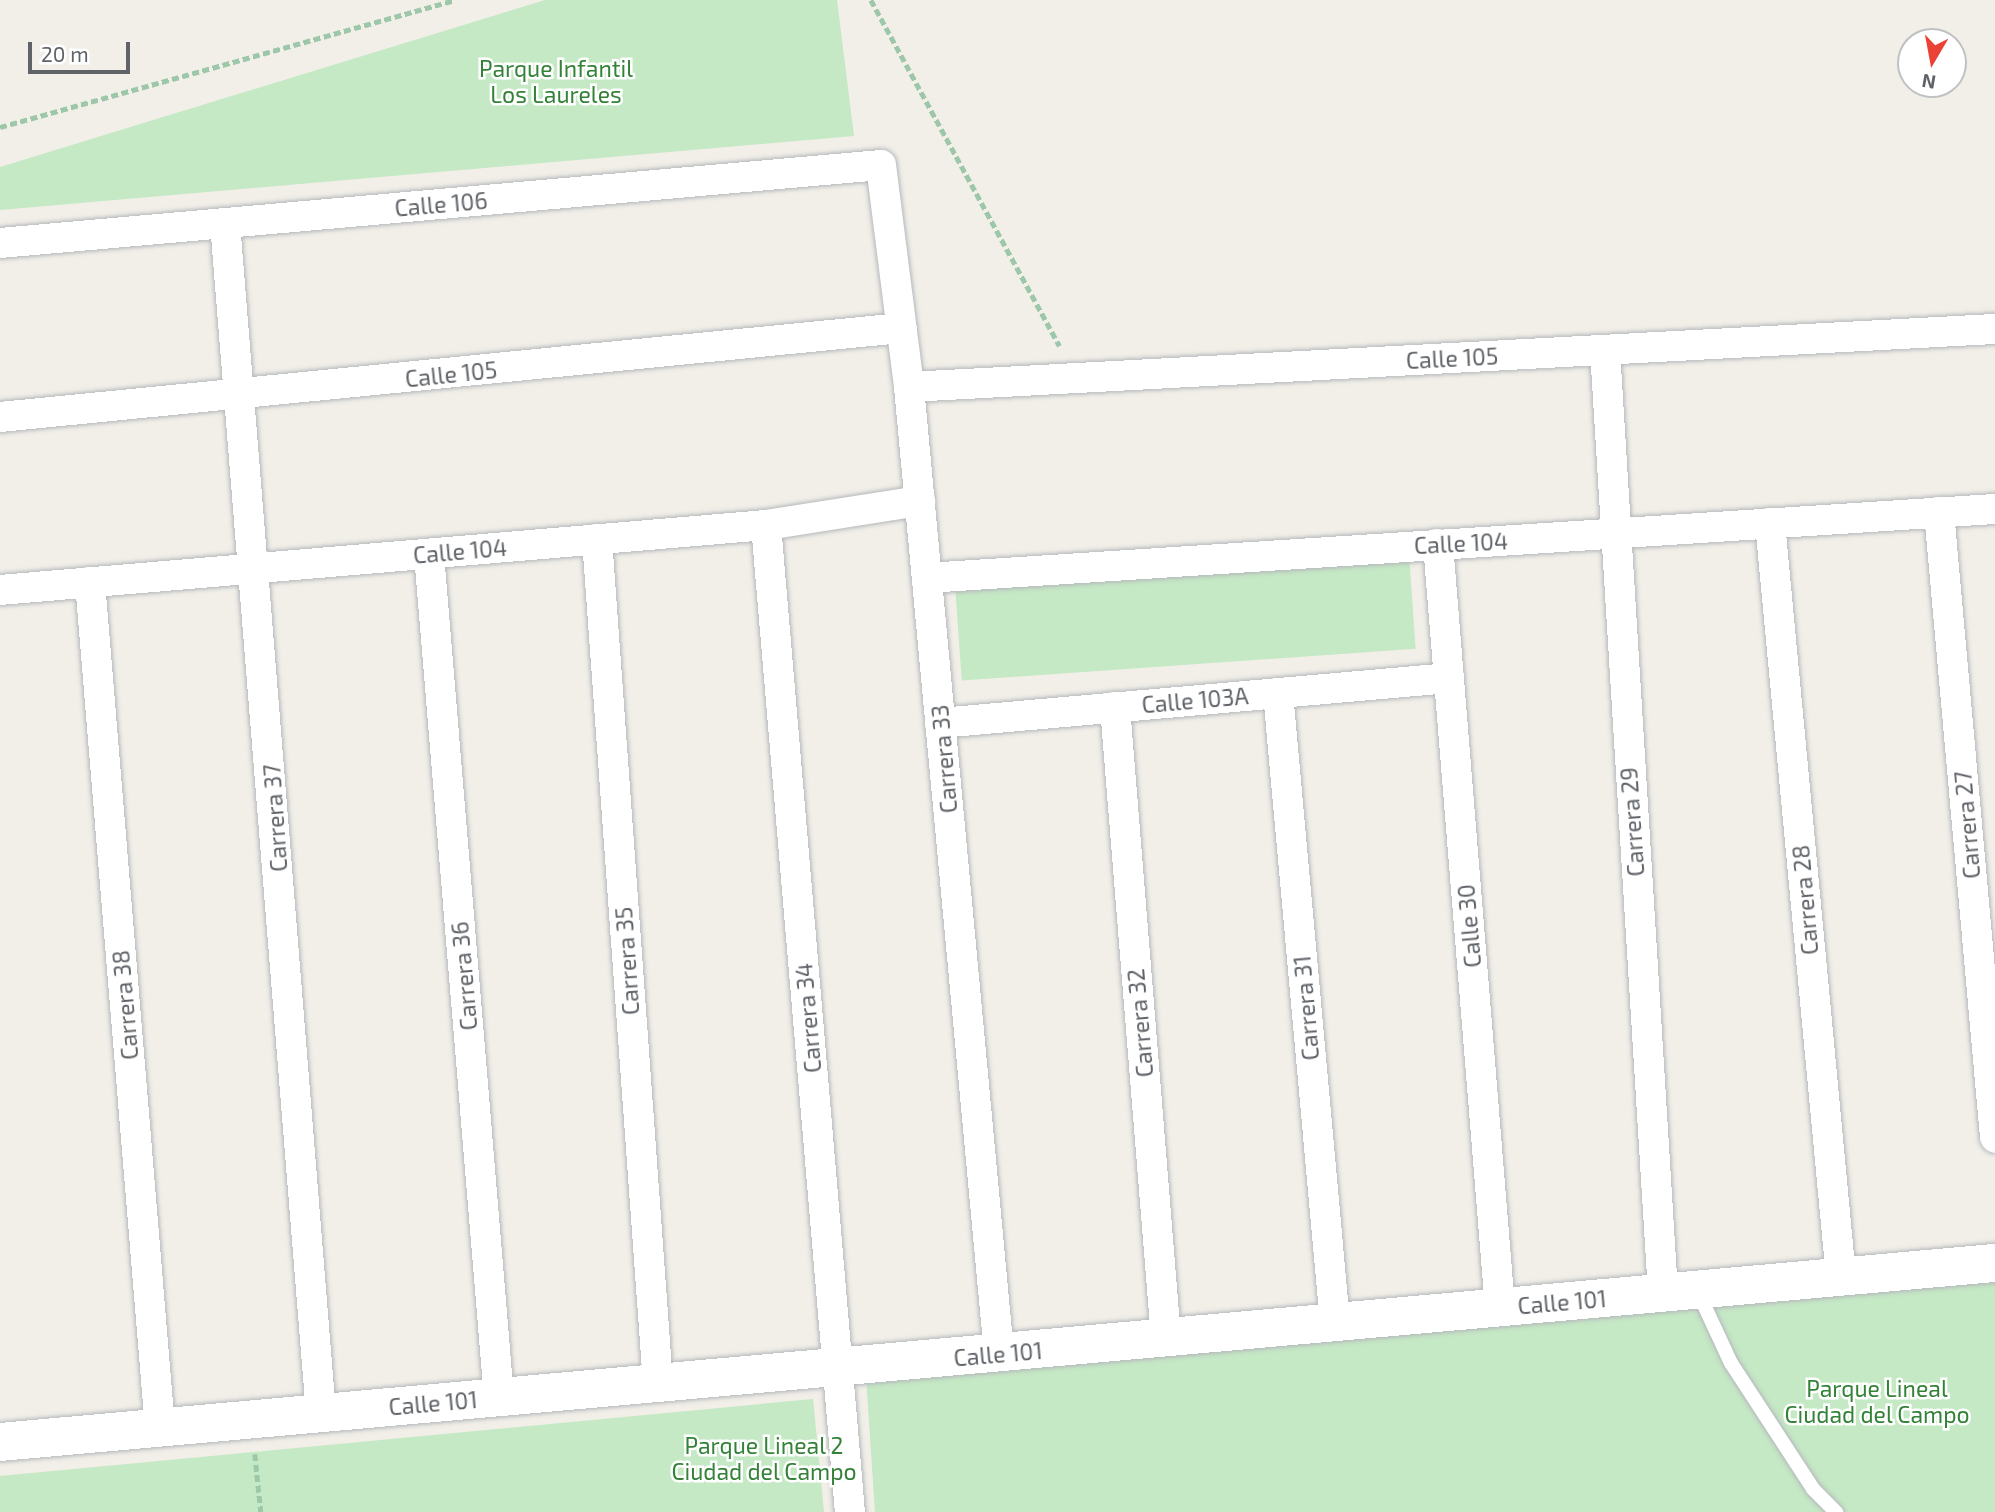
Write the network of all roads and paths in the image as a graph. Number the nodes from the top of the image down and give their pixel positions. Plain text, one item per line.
1 (455, 0) edge
2 (871, 0) edge
3 (0, 127) edge
4 (881, 165) joint
5 (225, 223) junction
6 (0, 243) edge
7 (902, 328) junction
8 (1995, 329) edge
9 (1605, 350) junction
10 (1077, 377) junction
11 (909, 387) junction
12 (241, 395) junction
13 (0, 417) edge
14 (920, 501) junction
15 (1995, 509) edge
16 (1939, 512) junction
17 (1770, 523) junction
18 (766, 525) junction
19 (1613, 534) junction
20 (597, 539) junction
21 (1438, 544) junction
22 (429, 554) junction
23 (255, 568) junction
24 (927, 578) junction
25 (90, 582) junction
26 (0, 590) edge
27 (1449, 678) junction
28 (1278, 693) junction
29 (1115, 707) junction
30 (940, 723) junction
31 (1995, 1138) edge
32 (1995, 1264) edge
33 (1841, 1278) junction
34 (1680, 1292) junction
35 (1500, 1308) junction
36 (1335, 1323) junction
37 (1166, 1338) junction
38 (999, 1354) junction
39 (838, 1368) junction
40 (658, 1384) junction
41 (499, 1398) junction
42 (321, 1413) junction
43 (251, 1419) junction
44 (160, 1428) junction
45 (0, 1442) edge
46 (261, 1512) edge
47 (850, 1512) edge
48 (1836, 1512) edge

1 - 3 path
2 - 10 path
4 - 5 street, Calle 106
4 - 7 street, Carrera 33
5 - 6 street, Calle 106
5 - 12 street, Carrera 37
7 - 11 street, Carrera 33
7 - 12 street, Calle 105
8 - 9 street, Calle 105
9 - 10 street, Calle 105
9 - 19 street, Carrera 29
10 - 11 street, Calle 105
11 - 14 street, Carrera 33
12 - 13 street, Calle 105
12 - 23 street, Carrera 37
14 - 18 street, Calle 104
14 - 24 street, Carrera 33
15 - 16 street, Calle 104
16 - 17 street, Calle 104
16 - 31 street, Carrera 27
17 - 19 street, Calle 104
17 - 33 street, Carrera 28
18 - 20 street, Calle 104
18 - 39 street, Carrera 34
19 - 21 street, Calle 104
19 - 34 street, Carrera 29
20 - 22 street, Calle 104
20 - 40 street, Carrera 35
21 - 24 street, Calle 104
21 - 27 street, Calle 30
22 - 23 street, Calle 104
22 - 41 street, Carrera 36
23 - 25 street, Calle 104
23 - 42 street, Carrera 37
24 - 30 street, Carrera 33
25 - 26 street, Calle 104
25 - 44 street, Carrera 38
27 - 28 street, Calle 103A
27 - 35 street, Calle 30
28 - 29 street, Calle 103A
28 - 36 street, Carrera 31
29 - 30 street, Calle 103A
29 - 37 street, Carrera 32
30 - 38 street, Carrera 33
32 - 33 street, Calle 101
33 - 34 street, Calle 101
34 - 35 street, Calle 101
34 - 48 lane
35 - 36 street, Calle 101
36 - 37 street, Calle 101
37 - 38 street, Calle 101
38 - 39 street, Calle 101
39 - 40 street, Calle 101
39 - 47 street, Carrera 34
40 - 41 street, Calle 101
41 - 42 street, Calle 101
42 - 43 street, Calle 101
43 - 44 street, Calle 101
43 - 46 path
44 - 45 street, Calle 101

